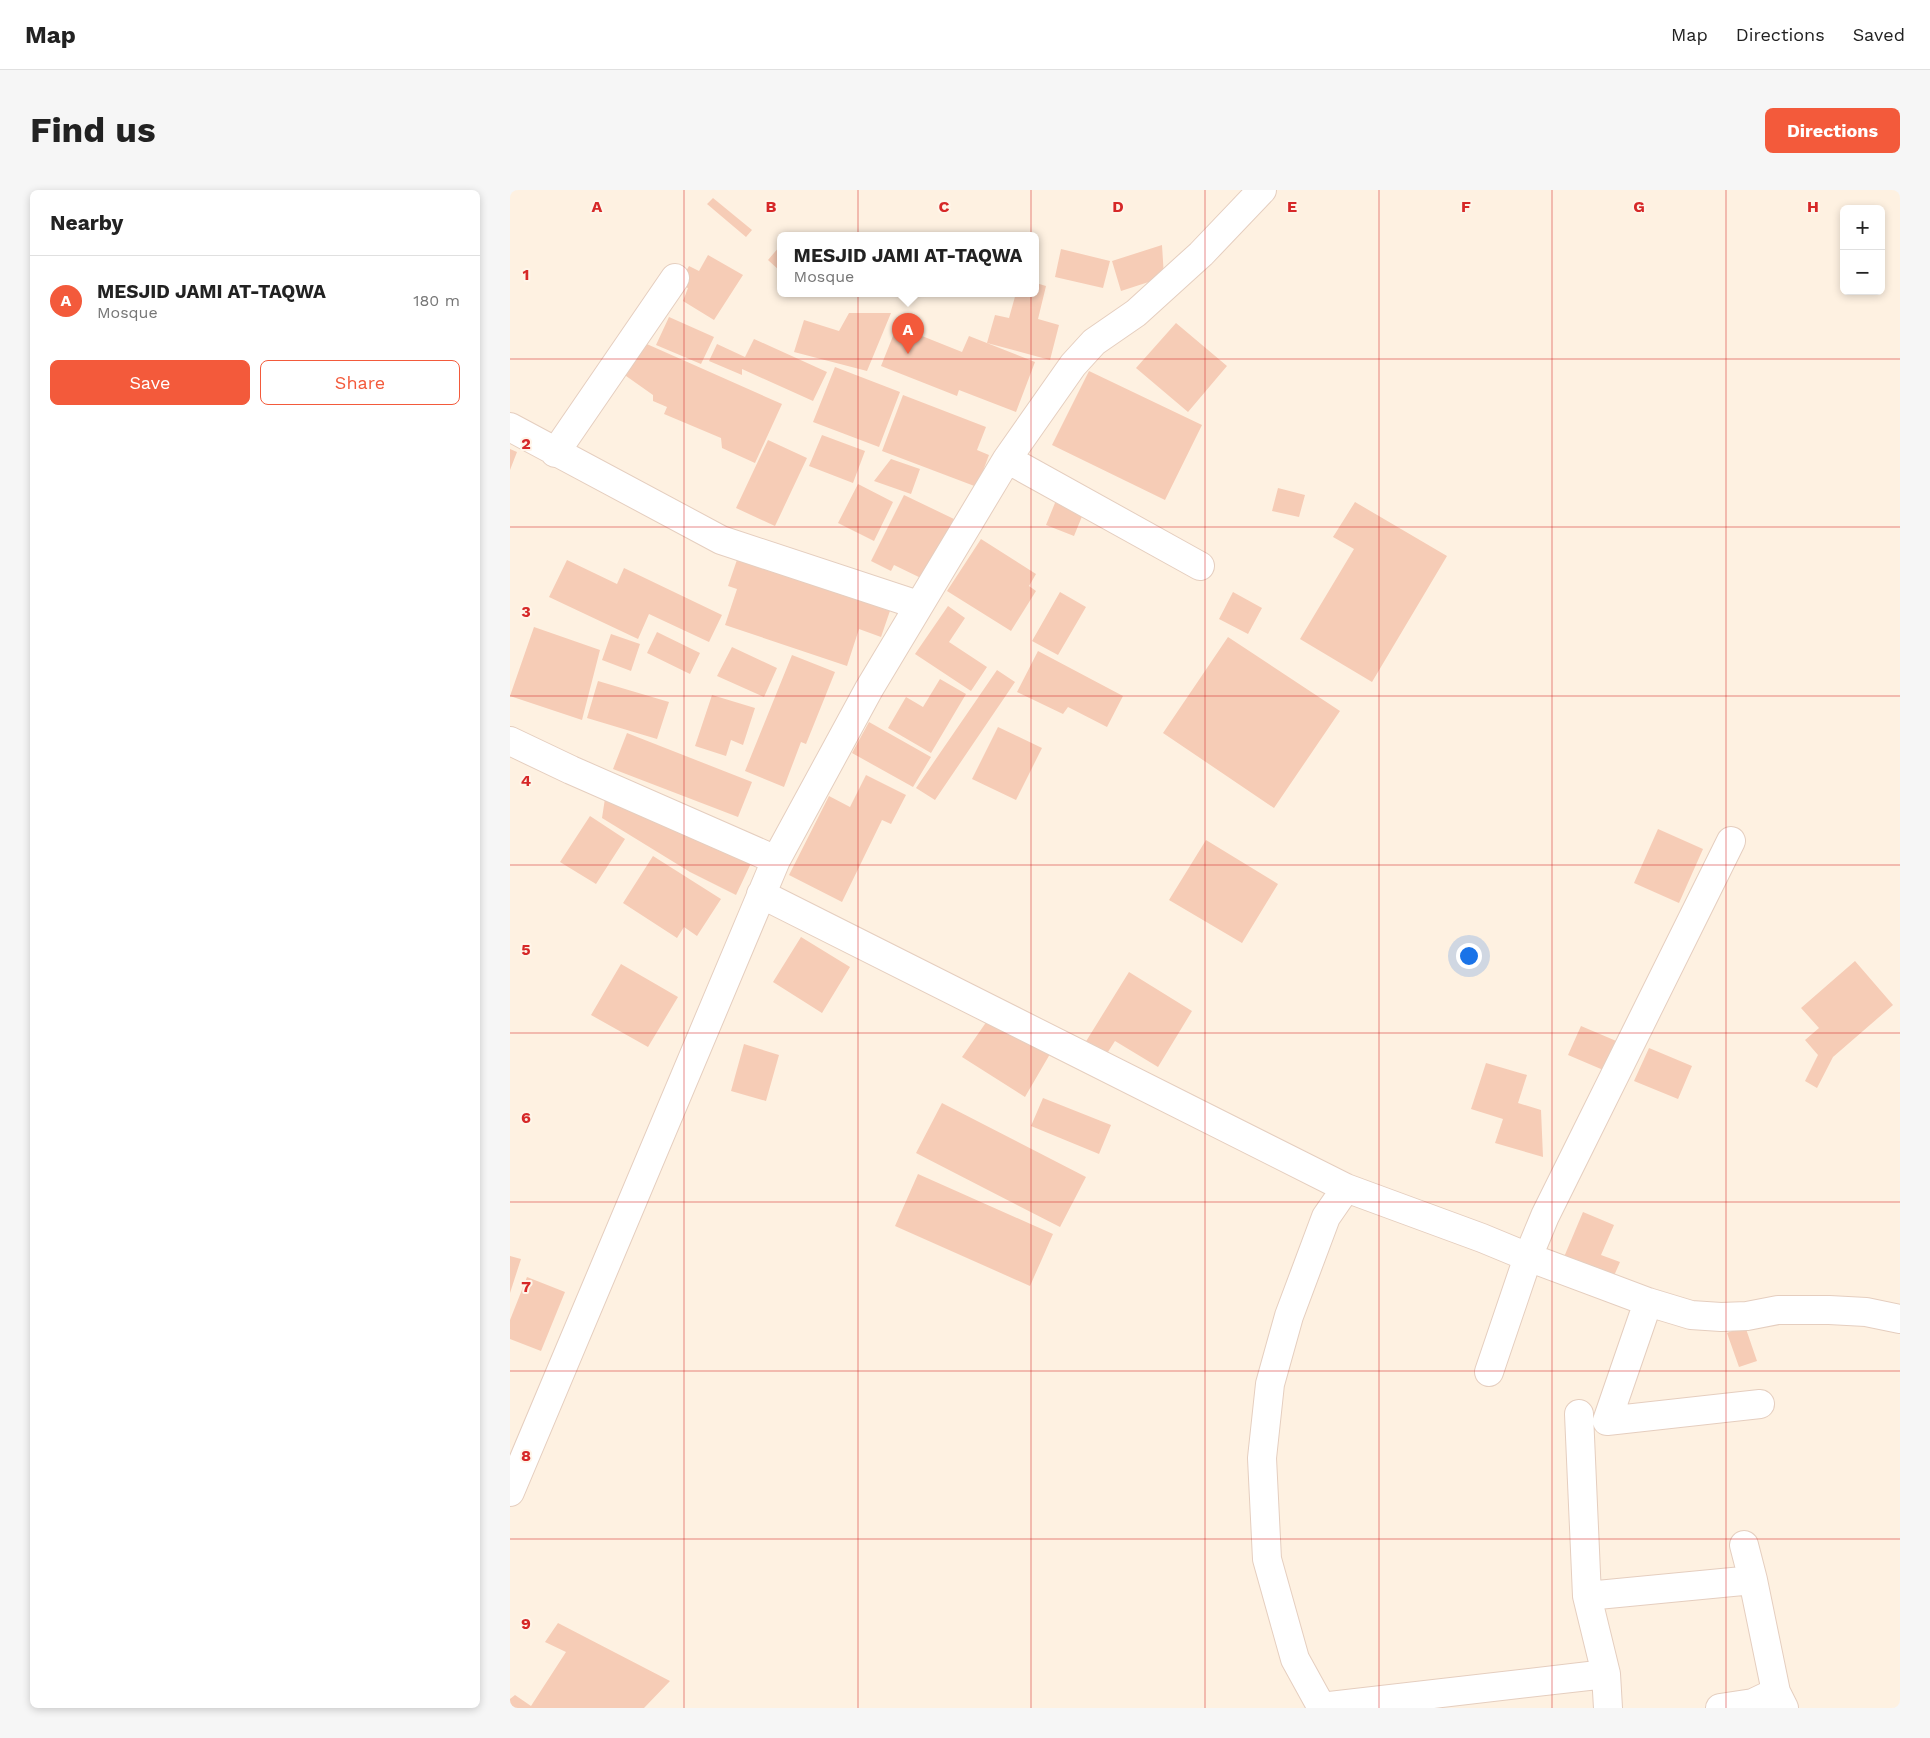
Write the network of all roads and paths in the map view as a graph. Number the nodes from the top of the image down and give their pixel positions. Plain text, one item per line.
1 (1262, 190) edge
2 (675, 278) dead end
3 (510, 427) edge
4 (555, 452) junction
5 (1006, 459) junction
6 (1200, 566) dead end
7 (918, 605) junction
8 (510, 741) edge
9 (1731, 841) dead end
10 (776, 860) junction
11 (761, 894) junction
12 (1346, 1188) junction
13 (1528, 1257) junction
14 (1648, 1302) junction
15 (1900, 1319) edge
16 (1488, 1372) dead end
17 (1760, 1404) dead end
18 (1578, 1414) dead end
19 (521, 1442) edge
20 (510, 1492) edge
21 (1744, 1545) dead end
22 (1754, 1580) junction
23 (1587, 1596) junction
24 (1606, 1674) junction
25 (1767, 1703) edge
26 (1322, 1707) edge
27 (1608, 1708) edge
28 (1720, 1708) edge

1 - 5 street
2 - 4 street
3 - 4 street
4 - 7 street
5 - 6 street
5 - 7 street
7 - 10 street
8 - 10 street
9 - 13 street
10 - 11 street
11 - 12 street
11 - 19 street
12 - 13 street
12 - 26 street
13 - 14 street
13 - 16 street
14 - 15 street
14 - 17 street
18 - 23 street
19 - 20 street
21 - 22 street
22 - 23 street
22 - 25 street
23 - 24 street
24 - 26 street
24 - 27 street
25 - 28 street

